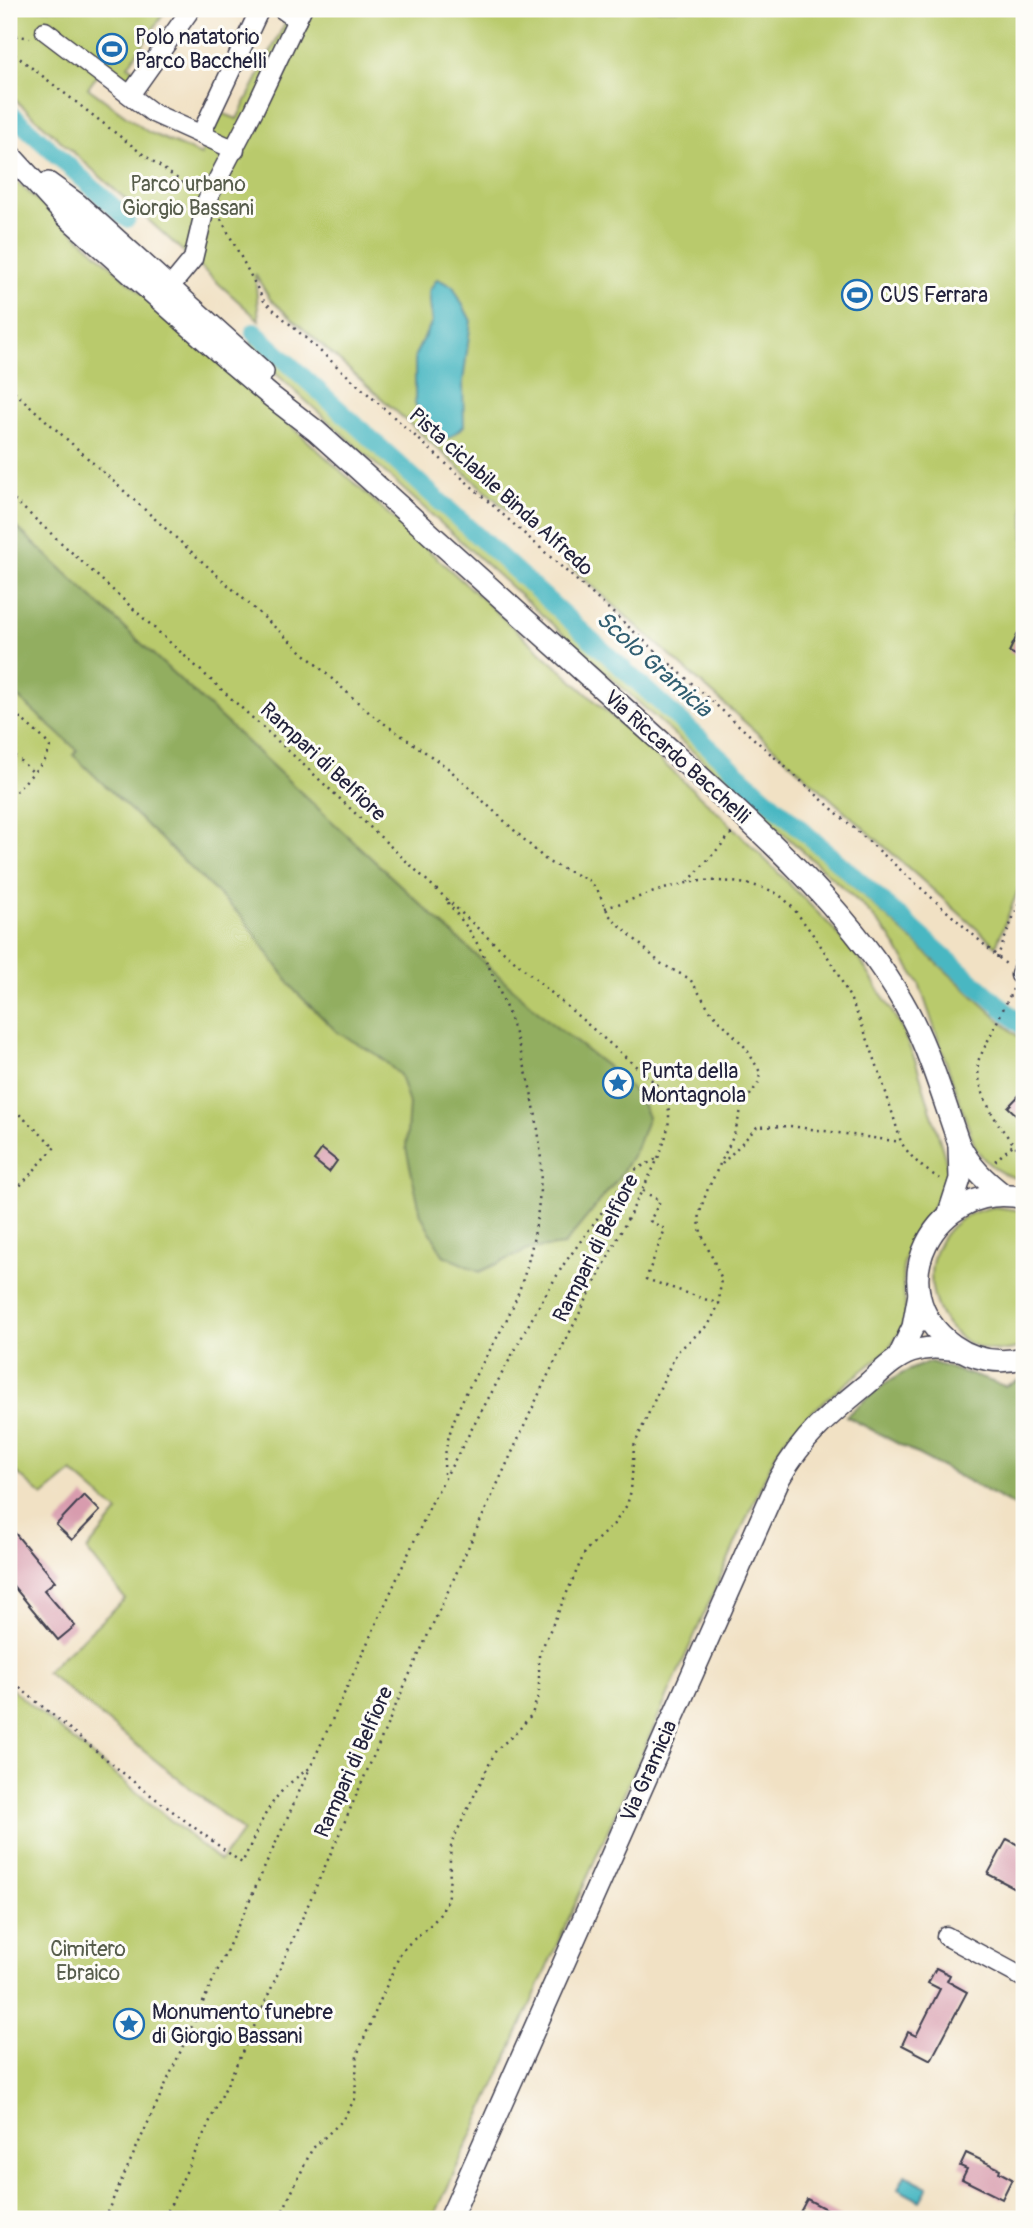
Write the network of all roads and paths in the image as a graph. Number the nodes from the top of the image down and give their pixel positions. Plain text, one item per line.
1 (191, 9) edge
2 (260, 9) edge
3 (294, 12) edge
4 (45, 31) dead end
5 (9, 50) edge
6 (130, 95) junction
7 (201, 134) junction
8 (234, 150) junction
9 (9, 154) edge
10 (207, 200) junction
11 (165, 293) junction
12 (9, 387) edge
13 (9, 495) edge
14 (9, 708) edge
15 (9, 751) edge
16 (34, 773) junction
17 (10, 796) edge
18 (745, 818) junction
19 (688, 882) junction
20 (1024, 890) edge
21 (441, 894) junction
22 (606, 908) junction
23 (1019, 975) edge
24 (9, 1105) edge
25 (901, 1142) junction
26 (959, 1144) junction
27 (1024, 1155) edge
28 (658, 1158) junction
29 (719, 1167) junction
30 (946, 1180) dead end
31 (9, 1185) edge
32 (16, 1191) junction
33 (642, 1191) junction
34 (1014, 1197) edge
35 (9, 1198) edge
36 (949, 1213) junction
37 (919, 1293) junction
38 (719, 1304) junction
39 (959, 1350) junction
40 (898, 1358) junction
41 (1024, 1358) edge
42 (444, 1477) junction
43 (9, 1679) edge
44 (310, 1768) junction
45 (946, 1936) dead end
46 (1024, 1978) edge
47 (104, 2219) edge
48 (164, 2219) edge
49 (279, 2219) edge
50 (450, 2219) edge

1 - 6 street
2 - 7 street
3 - 8 street
4 - 6 street
5 - 10 path, Pista ciclabile Binda Alfredo
6 - 7 street
7 - 8 street
8 - 10 street
9 - 11 main road, Via Riccardo Bacchelli
10 - 11 street
10 - 20 path, Pista ciclabile Binda Alfredo
11 - 18 main road, Via Riccardo Bacchelli
12 - 22 path
13 - 21 path, Rampari di Belfiore
14 - 16 path
15 - 16 path
16 - 17 path
18 - 19 path
18 - 26 main road, Via Riccardo Bacchelli
19 - 22 path
19 - 25 path
21 - 28 path, Rampari di Belfiore
21 - 42 path
22 - 29 path
23 - 27 path
24 - 32 path
25 - 29 path
25 - 30 path
26 - 34 main road, Via Riccardo Bacchelli
26 - 36 main road, Via Riccardo Bacchelli
28 - 33 path, Rampari di Belfiore
28 - 42 path
29 - 38 path
31 - 32 path
32 - 35 path
33 - 38 path
33 - 48 path, Rampari di Belfiore
34 - 36 main road, Via Gramicia
36 - 37 main road, Via Gramicia
37 - 39 main road, Via Gramicia
37 - 40 main road, Via Gramicia
38 - 49 path
39 - 40 main road, Via Gramicia
39 - 41 main road, Via Gramicia
40 - 50 main road, Via Gramicia
42 - 44 path
43 - 44 path
44 - 47 path
45 - 46 street

